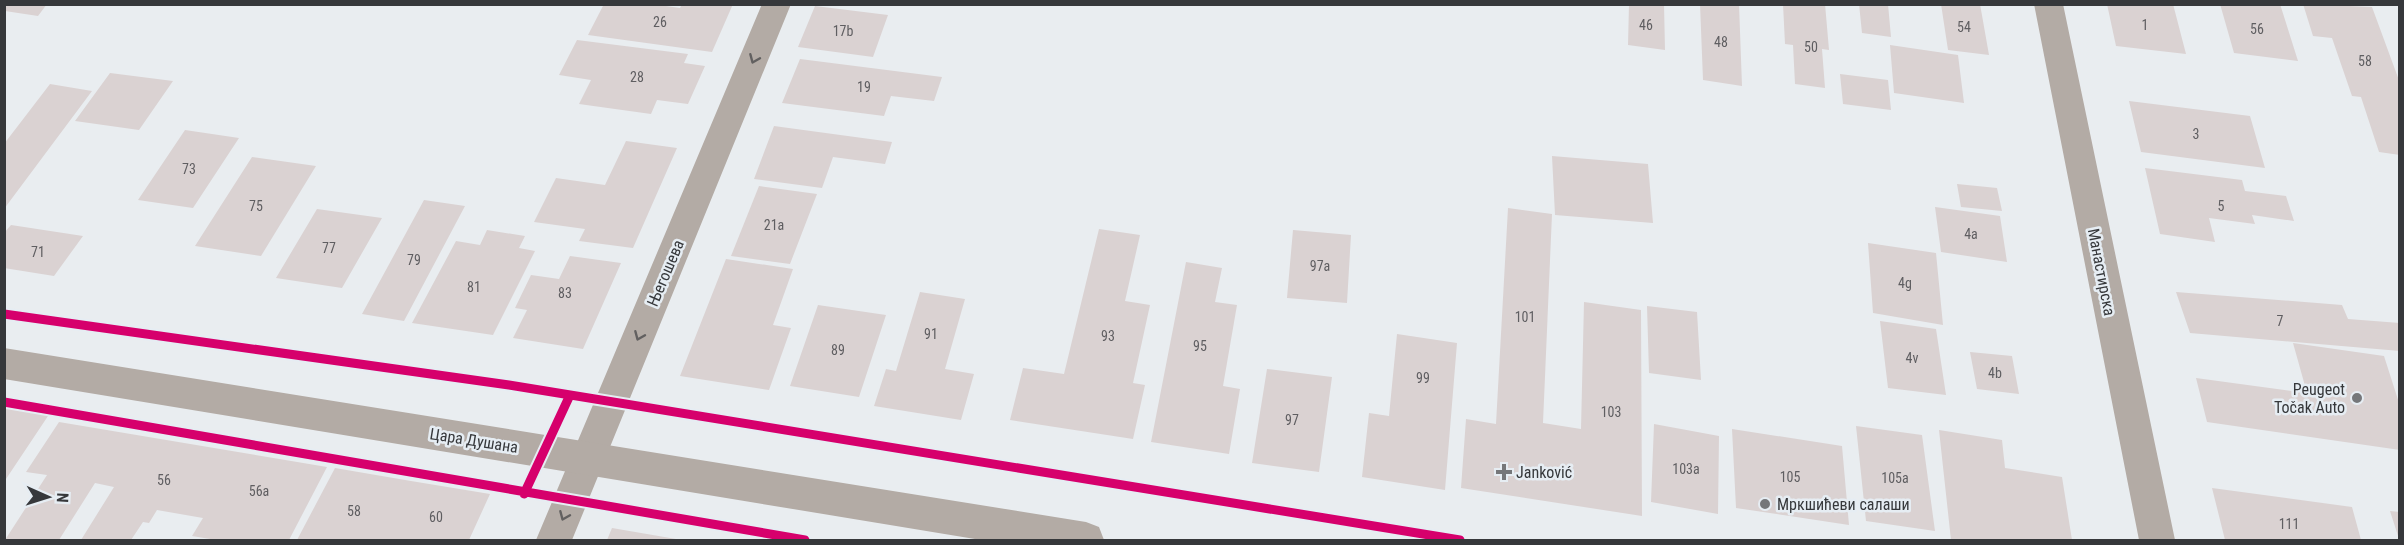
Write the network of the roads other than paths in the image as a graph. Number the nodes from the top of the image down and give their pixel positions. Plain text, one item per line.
1 (777, 4) edge
2 (2048, 4) edge
3 (4, 363) edge
4 (588, 459) junction
5 (554, 540) edge
6 (1086, 540) edge
7 (2157, 540) edge

1 -> 4 street, Његошева
2 - 7 street, Манастирска
3 - 4 street, Цара Душана
4 -> 5 street, Његошева
4 - 6 street, Цара Душана

